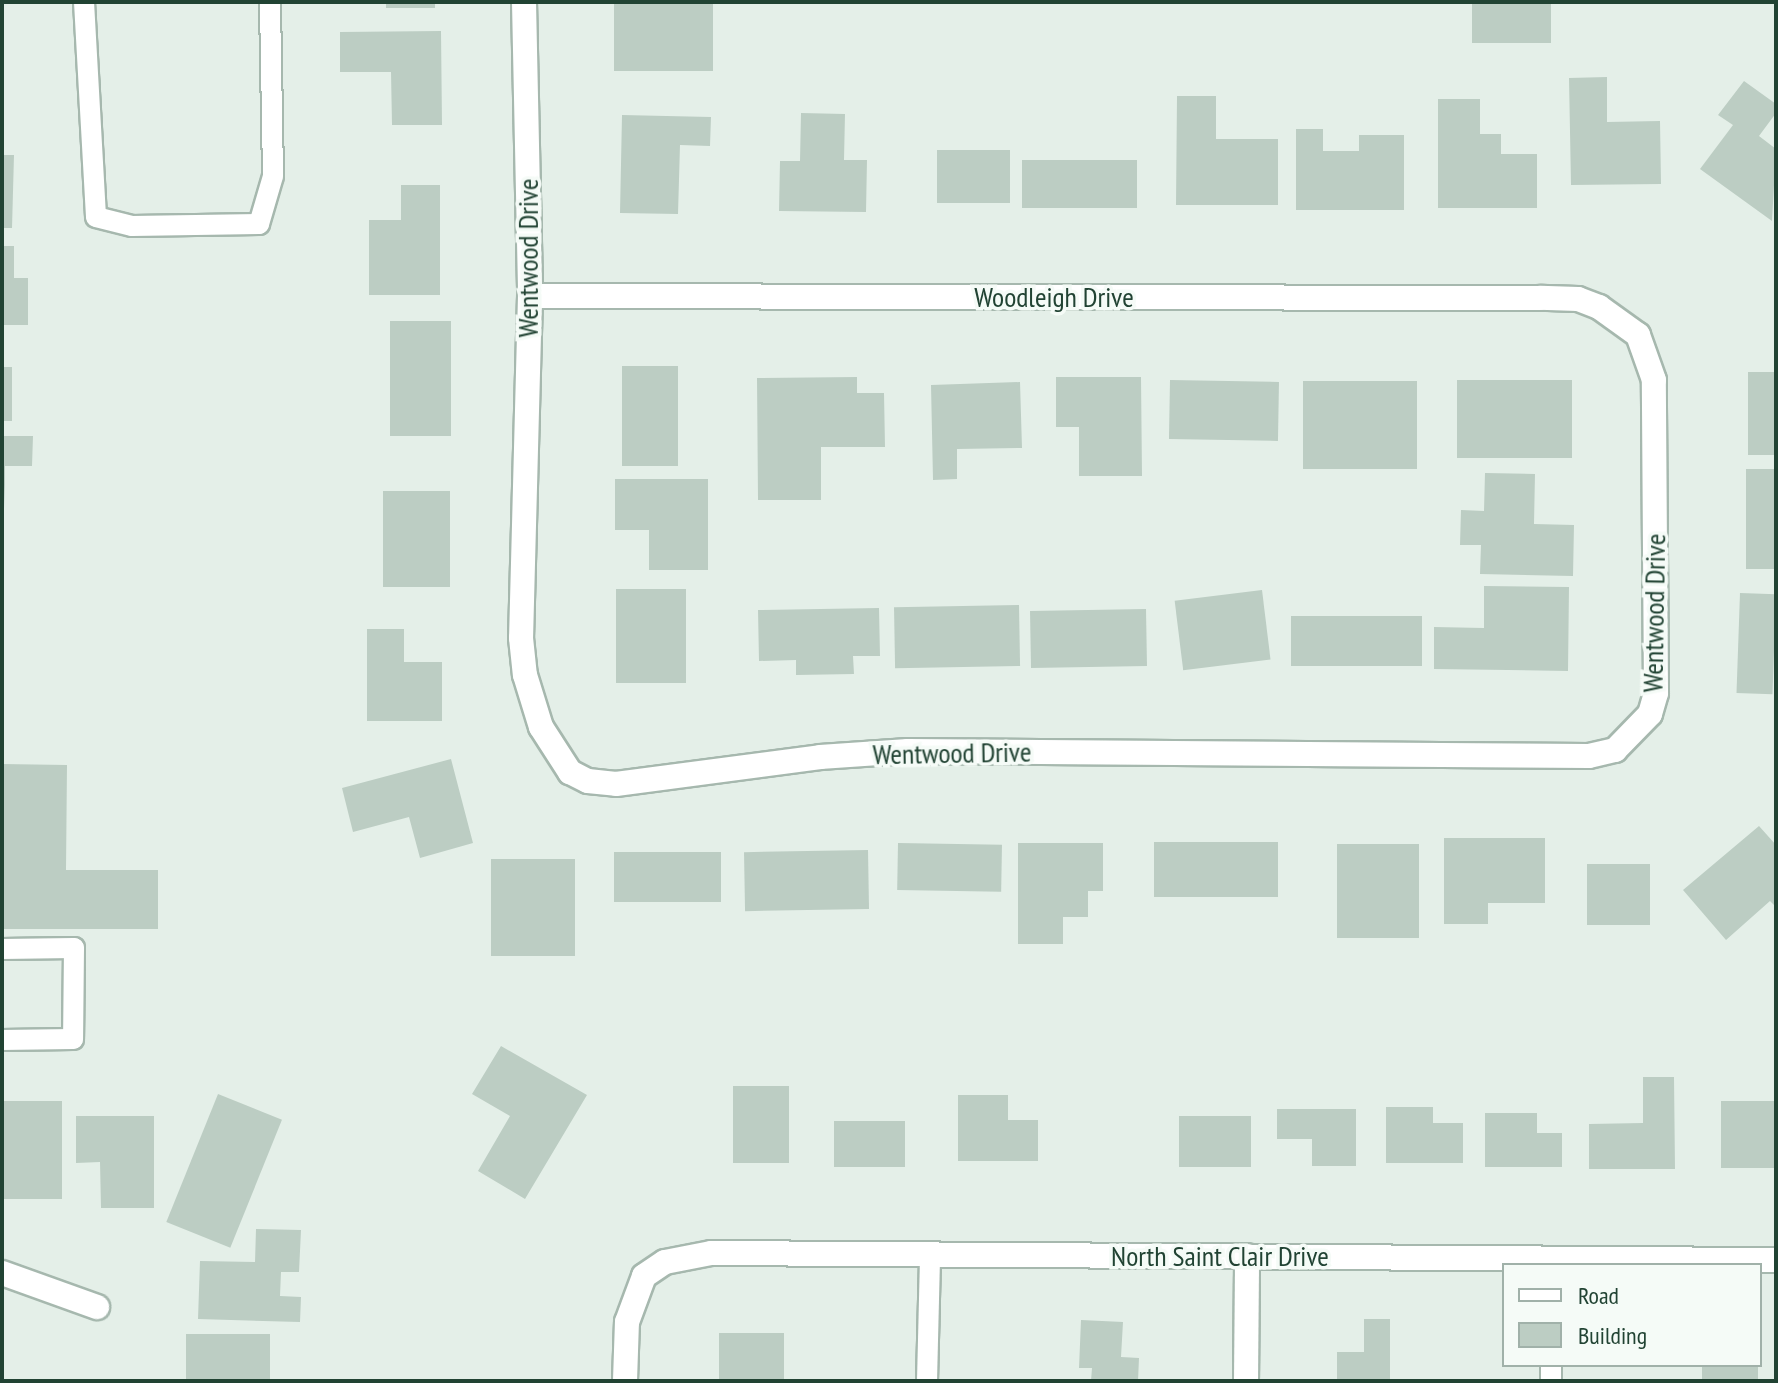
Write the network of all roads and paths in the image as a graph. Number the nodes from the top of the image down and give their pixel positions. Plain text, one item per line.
1 (84, 2) edge
2 (270, 2) edge
3 (524, 2) edge
4 (530, 296) junction
5 (1578, 299) joint
6 (2, 949) edge
7 (2, 1040) edge
8 (930, 1254) junction
9 (1247, 1256) junction
10 (1776, 1260) edge
11 (1552, 1262) edge
12 (2, 1273) edge
13 (97, 1307) dead end
14 (625, 1381) edge
15 (927, 1381) edge
16 (1246, 1381) edge

1 - 2 lane
3 - 4 street, Wentwood Drive
4 - 5 street, Woodleigh Drive
4 - 5 street, Wentwood Drive
6 - 7 lane
8 - 9 street, North Saint Clair Drive
8 - 14 street, North Saint Clair Drive
8 - 15 lane
9 - 11 street, North Saint Clair Drive
9 - 16 street
10 - 11 street, North Saint Clair Drive
12 - 13 street

